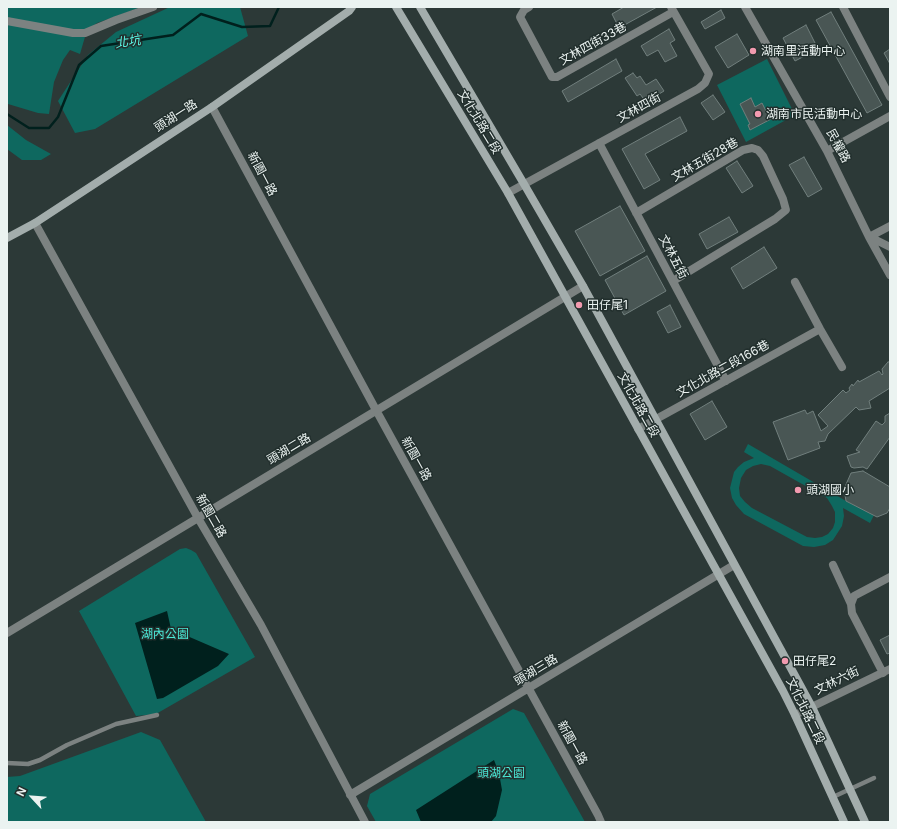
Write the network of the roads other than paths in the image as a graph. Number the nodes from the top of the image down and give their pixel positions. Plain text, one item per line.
1 (153, 7) edge
2 (396, 7) edge
3 (420, 7) edge
4 (529, 7) edge
5 (745, 7) edge
6 (843, 7) edge
7 (352, 8) edge
8 (672, 10) edge
9 (7, 21) edge
10 (890, 97) edge
11 (212, 107) junction
12 (890, 116) edge
13 (599, 143) junction
14 (827, 151) junction
15 (524, 184) junction
16 (508, 193) junction
17 (636, 213) junction
18 (35, 223) junction
19 (890, 226) edge
20 (869, 237) junction
21 (7, 238) edge
22 (890, 247) edge
23 (890, 275) edge
24 (673, 281) junction
25 (795, 282) dead end
26 (583, 286) junction
27 (565, 297) junction
28 (820, 329) junction
29 (842, 367) dead end
30 (726, 381) junction
31 (376, 410) junction
32 (655, 420) junction
33 (638, 430) junction
34 (198, 518) junction
35 (734, 565) junction
36 (833, 565) dead end
37 (718, 574) junction
38 (890, 577) edge
39 (851, 604) junction
40 (7, 633) edge
41 (886, 671) edge
42 (528, 689) junction
43 (812, 707) junction
44 (795, 715) junction
45 (157, 716) dead end
46 (7, 763) edge
47 (874, 778) dead end
48 (850, 789) junction
49 (350, 795) junction
50 (833, 797) junction
51 (365, 822) edge
52 (601, 822) edge
53 (844, 822) edge
54 (865, 822) edge

1 - 9 street
2 - 16 street, 文化北路二段
3 - 15 street, 文化北路二段
4 - 8 street, 文林四街33巷
5 - 14 street, 民權路
6 - 10 street
7 - 11 street, 頭湖一路
8 - 13 street, 文林四街
11 - 18 street, 頭湖一路
11 - 31 street, 新園一路
12 - 14 street
13 - 15 street, 文林四街
13 - 17 street, 文林五街
14 - 20 street, 民權路
15 - 16 street, 文林四街
15 - 26 street, 文化北路二段
16 - 27 street, 文化北路二段
17 - 24 street, 文林五街
17 - 24 street, 文林五街28巷
18 - 21 street, 頭湖一路
18 - 34 street, 新園二路
19 - 20 street
20 - 22 street
20 - 23 street, 民權路
24 - 30 street, 文林五街
25 - 28 street
26 - 27 street, 頭湖二路
26 - 32 street, 文化北路二段
27 - 31 street, 頭湖二路
27 - 33 street, 文化北路二段
28 - 29 street
28 - 30 street, 文化北路二段166巷
30 - 32 street, 文化北路二段166巷
31 - 34 street, 頭湖二路
31 - 42 street, 新園一路
32 - 33 street, 文化北路二段166巷
32 - 35 street, 文化北路二段
33 - 37 street, 文化北路二段
34 - 40 street, 頭湖二路
34 - 49 street, 新園二路
35 - 37 street, 頭湖三路
35 - 43 street, 文化北路二段
36 - 39 street
37 - 42 street, 頭湖三路
37 - 44 street, 文化北路二段
38 - 39 street
39 - 41 street
41 - 43 street, 文林六街
42 - 49 street, 頭湖三路
42 - 52 street, 新園一路
43 - 44 street, 文林六街
43 - 48 street, 文化北路二段
44 - 50 street, 文化北路二段
45 - 46 lane
47 - 48 lane
48 - 50 lane
48 - 54 street, 文化北路二段
49 - 51 street, 新園二路
50 - 53 street, 文化北路二段

